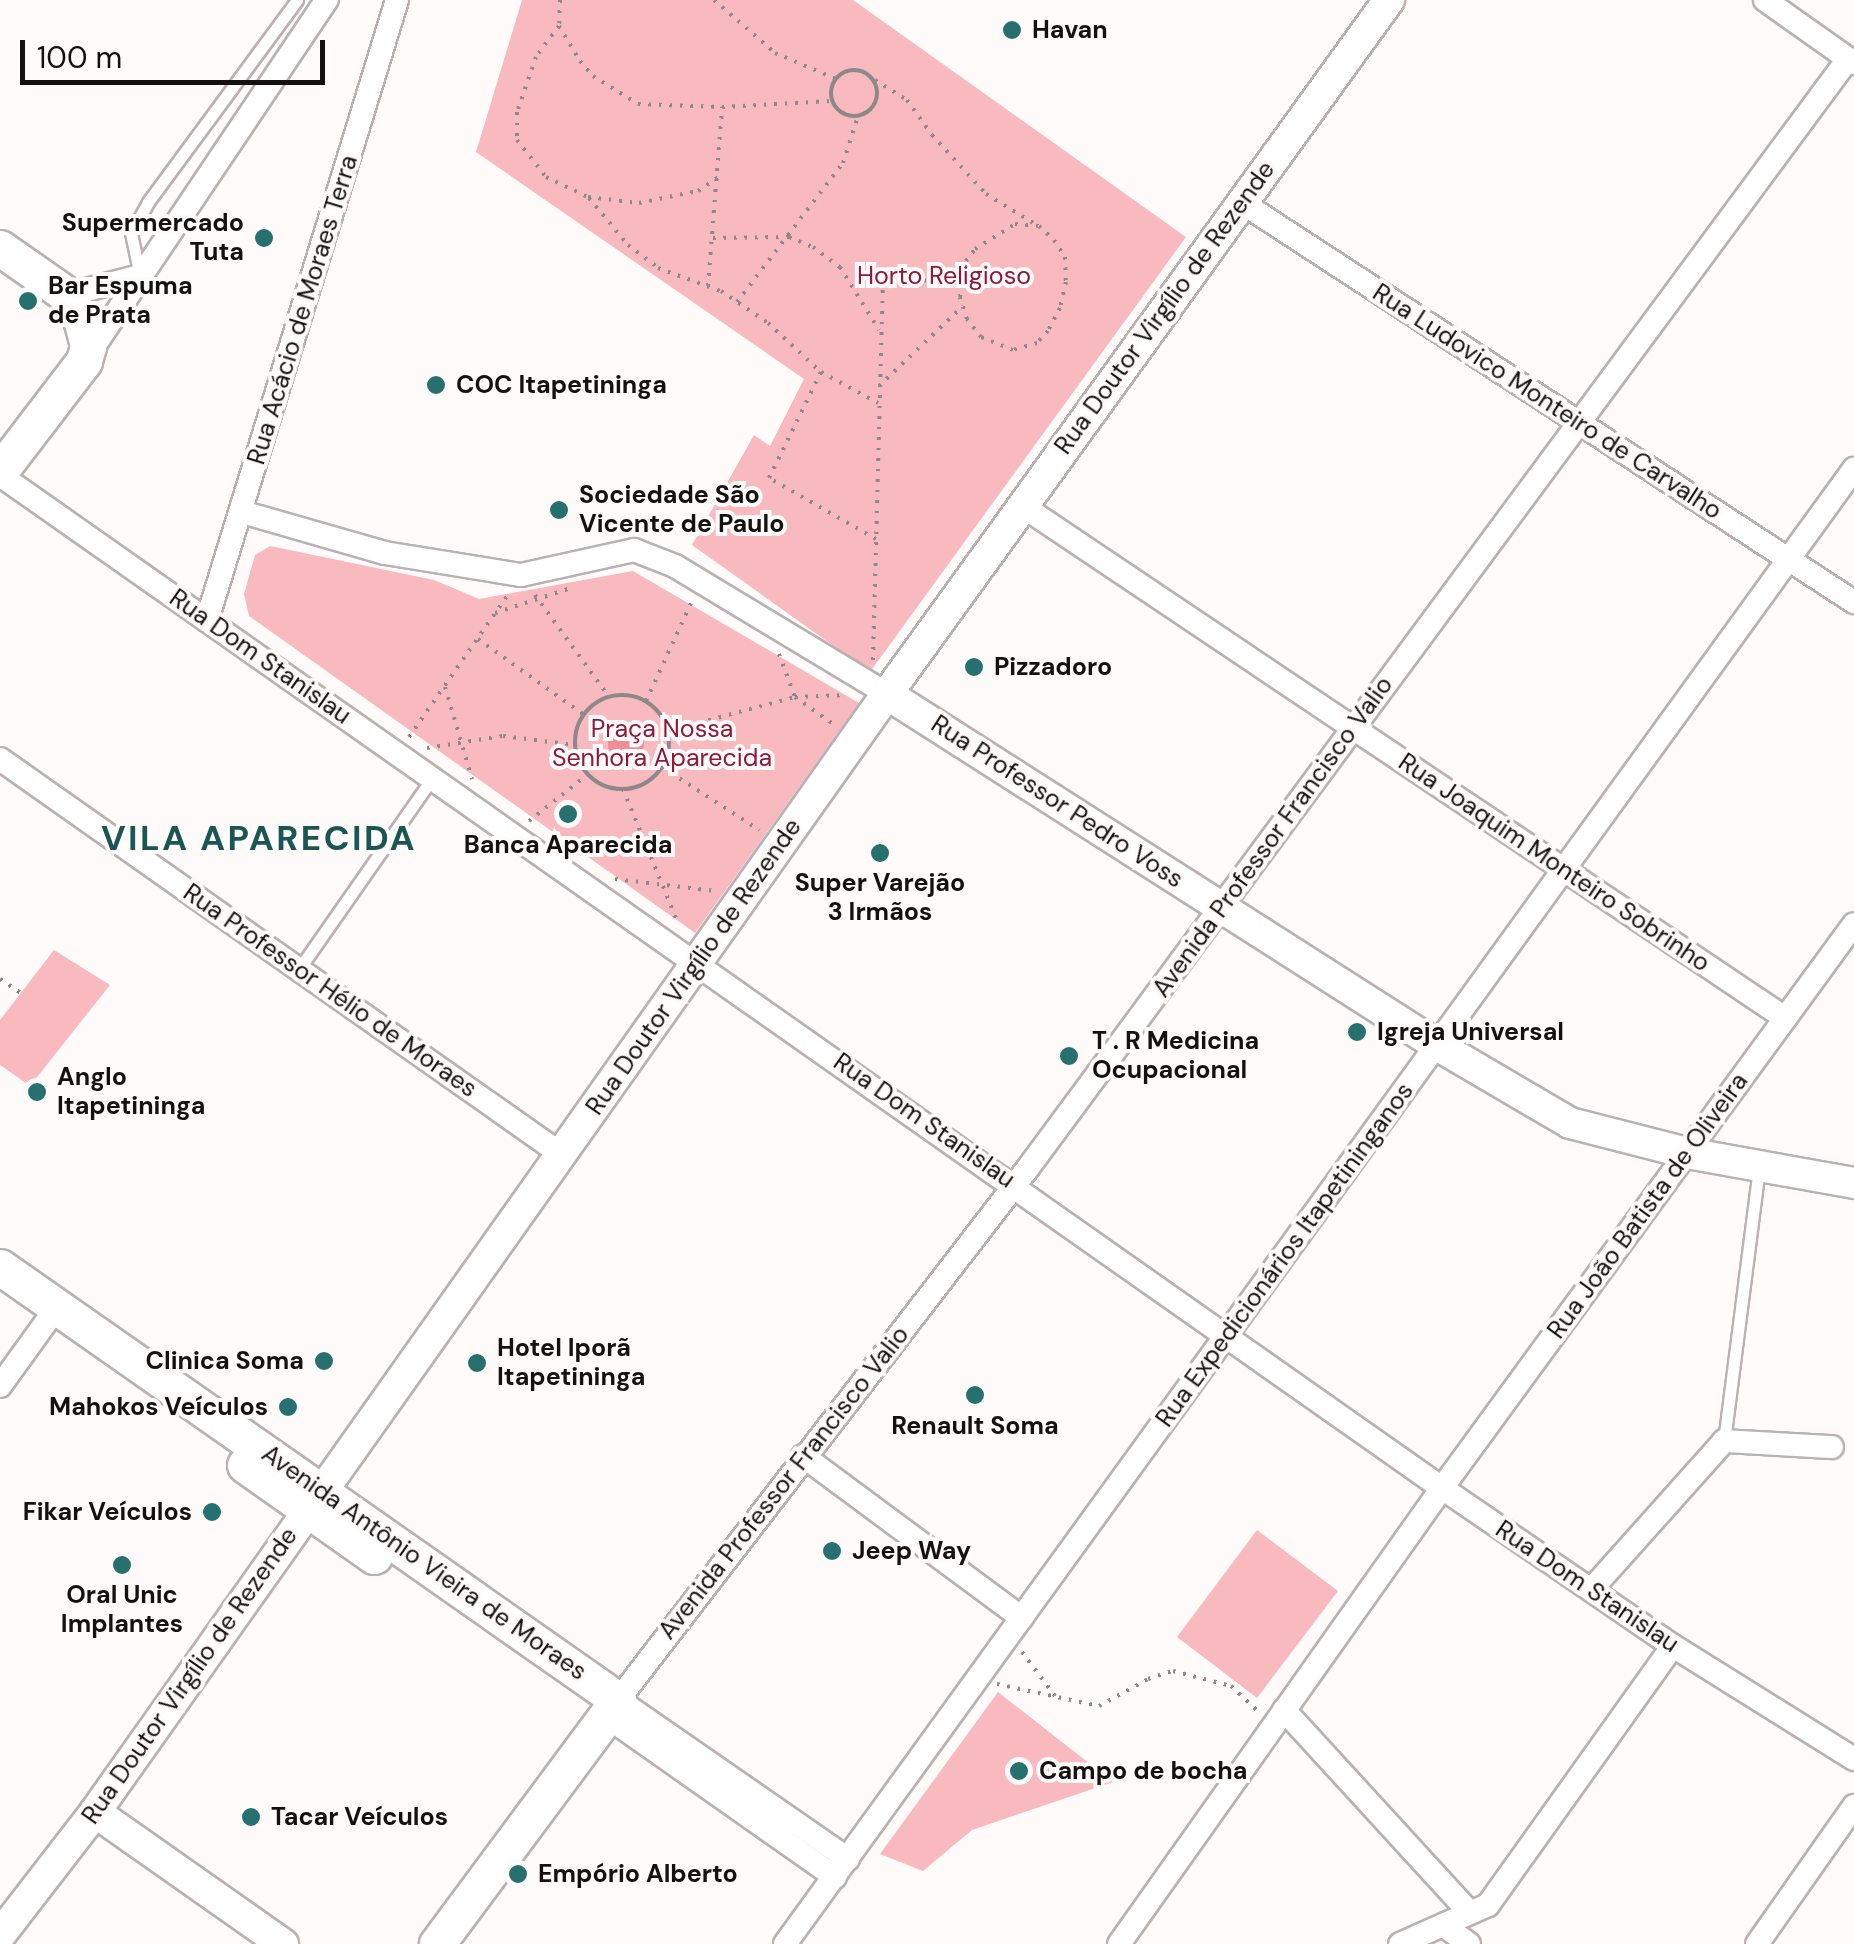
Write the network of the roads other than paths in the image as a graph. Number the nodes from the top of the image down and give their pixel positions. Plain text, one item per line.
1 (297, 0) edge
2 (327, 0) edge
3 (397, 0) edge
4 (1389, 0) edge
5 (1765, 0) edge
6 (1851, 61) edge
7 (1241, 202) junction
8 (0, 248) edge
9 (140, 276) junction
10 (67, 295) junction
11 (84, 360) junction
12 (1578, 422) junction
13 (1854, 469) edge
14 (0, 473) edge
15 (1024, 506) junction
16 (242, 512) junction
17 (1789, 559) junction
18 (1854, 602) edge
19 (207, 620) junction
20 (880, 689) junction
21 (1354, 728) junction
22 (0, 759) edge
23 (432, 777) junction
24 (1564, 869) junction
25 (1222, 908) junction
26 (1854, 924) edge
27 (696, 964) junction
28 (299, 969) junction
29 (1786, 1018) junction
30 (1437, 1045) junction
31 (1687, 1153) junction
32 (561, 1154) junction
33 (1760, 1166) junction
34 (1854, 1183) edge
35 (1016, 1185) junction
36 (0, 1267) edge
37 (31, 1303) edge
38 (1227, 1335) junction
39 (0, 1386) edge
40 (1724, 1441) junction
41 (1832, 1447) dead end
42 (803, 1456) junction
43 (1442, 1488) junction
44 (315, 1500) junction
45 (1590, 1590) junction
46 (1016, 1627) junction
47 (1673, 1646) junction
48 (612, 1708) junction
49 (1279, 1717) junction
50 (1854, 1759) edge
51 (1854, 1806) edge
52 (96, 1812) junction
53 (841, 1868) junction
54 (1469, 1912) junction
55 (1443, 1925) junction
56 (0, 1935) edge
57 (283, 1944) edge
58 (437, 1944) edge
59 (785, 1944) edge
60 (1119, 1944) edge
61 (1400, 1944) edge
62 (1470, 1944) edge
63 (1757, 1944) edge

1 - 9 lane
2 - 9 street
3 - 16 street, Rua Acácio de Moraes Terra
4 - 7 main road, Rua Doutor Virgílio de Rezende
5 - 6 street
6 - 12 street, Avenida Professor Francisco Valio
7 - 12 street, Rua Ludovico Monteiro de Carvalho
7 - 15 main road, Rua Doutor Virgílio de Rezende
8 - 10 main road
9 - 10 street
9 - 11 street
10 - 11 main road
11 - 14 main road
12 - 17 street, Rua Ludovico Monteiro de Carvalho
12 - 21 street, Avenida Professor Francisco Valio
13 - 17 street, Rua Expedicionários Itapetininganos
14 - 19 street, Rua Dom Stanislau
15 - 20 main road, Rua Doutor Virgílio de Rezende
15 - 21 street, Rua Joaquim Monteiro Sobrinho
16 - 19 street, Rua Acácio de Moraes Terra
16 - 20 street, Rua Professor Pedro Voss
17 - 18 street, Rua Ludovico Monteiro de Carvalho
17 - 24 street, Rua Expedicionários Itapetininganos
19 - 23 street, Rua Dom Stanislau
20 - 25 main road, Rua Professor Pedro Voss
20 - 27 main road, Rua Doutor Virgílio de Rezende
21 - 24 street, Rua Joaquim Monteiro Sobrinho
21 - 25 street, Avenida Professor Francisco Valio
22 - 28 street, Rua Professor Hélio de Moraes
23 - 27 street, Rua Dom Stanislau
23 - 28 lane
24 - 29 street, Rua Joaquim Monteiro Sobrinho
24 - 30 street, Rua Expedicionários Itapetininganos
25 - 30 main road, Rua Professor Pedro Voss
25 - 35 street, Avenida Professor Francisco Valio
26 - 29 street, Rua João Batista de Oliveira
27 - 32 main road, Rua Doutor Virgílio de Rezende
27 - 35 street, Rua Dom Stanislau
28 - 32 street, Rua Professor Hélio de Moraes
29 - 31 street, Rua João Batista de Oliveira
30 - 31 main road, Rua Professor Pedro Voss
30 - 38 street, Rua Expedicionários Itapetininganos
31 - 33 main road, Rua Professor Pedro Voss
31 - 43 street, Rua João Batista de Oliveira
32 - 44 main road, Rua Doutor Virgílio de Rezende
33 - 34 main road, Rua Professor Pedro Voss
33 - 40 lane
35 - 38 street, Rua Dom Stanislau
35 - 42 street, Avenida Professor Francisco Valio
36 - 37 main road, Avenida Antônio Vieira de Moraes
37 - 39 street
37 - 44 main road, Avenida Antônio Vieira de Moraes
38 - 43 street, Rua Dom Stanislau
38 - 46 street, Rua Expedicionários Itapetininganos
40 - 41 street
40 - 45 street
42 - 46 street
42 - 48 street, Avenida Professor Francisco Valio
43 - 45 street, Rua Dom Stanislau
43 - 49 street, Rua João Batista de Oliveira
44 - 48 main road, Avenida Antônio Vieira de Moraes
44 - 52 main road, Rua Doutor Virgílio de Rezende
45 - 47 street, Rua Dom Stanislau
46 - 53 street, Rua Expedicionários Itapetininganos
47 - 50 street, Rua Dom Stanislau
47 - 54 street
48 - 53 street, Avenida Antônio Vieira de Moraes
48 - 58 main road, Avenida Professor Francisco Valio
49 - 54 street
49 - 60 street, Rua João Batista de Oliveira
51 - 63 street
52 - 56 main road, Rua Doutor Virgílio de Rezende
52 - 57 main road
53 - 59 street, Rua Expedicionários Itapetininganos
54 - 55 street
55 - 61 street
55 - 62 street

